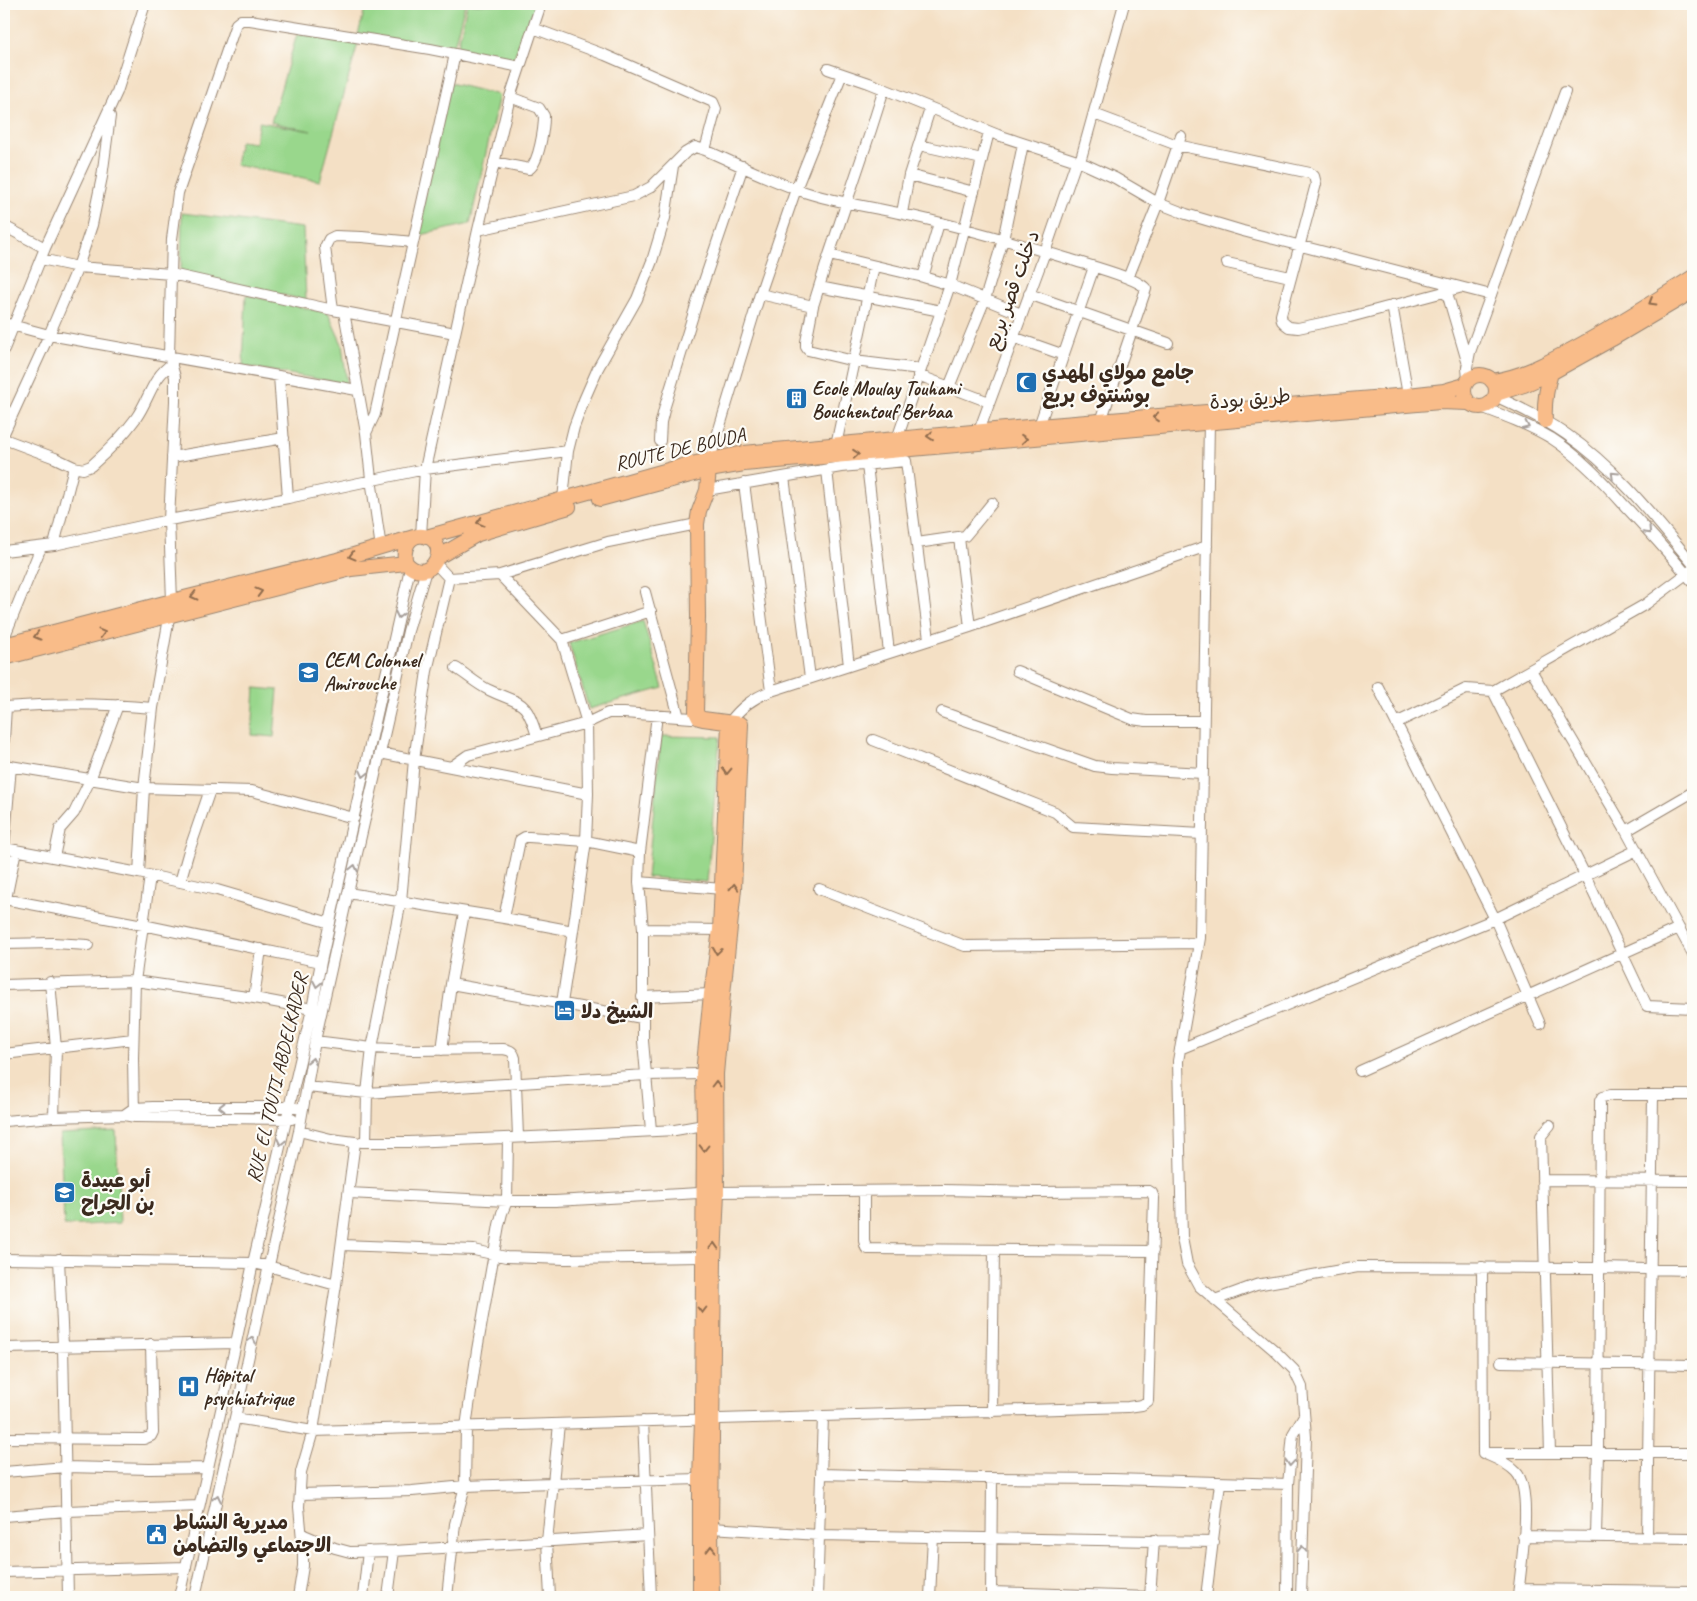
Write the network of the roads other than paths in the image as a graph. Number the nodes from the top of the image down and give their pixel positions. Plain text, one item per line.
1 (145, 4) edge
2 (541, 4) edge
3 (1124, 4) edge
4 (533, 28) junction
5 (455, 54) junction
6 (520, 67) junction
7 (828, 69) dead end
8 (842, 74) junction
9 (884, 89) junction
10 (1564, 92) dead end
11 (510, 97) junction
12 (111, 105) junction
13 (930, 109) junction
14 (1094, 114) junction
15 (989, 132) junction
16 (1179, 141) junction
17 (1023, 144) junction
18 (919, 145) junction
19 (705, 150) junction
20 (982, 159) junction
21 (494, 162) junction
22 (1078, 162) junction
23 (673, 166) junction
24 (743, 166) junction
25 (909, 175) junction
26 (796, 189) junction
27 (974, 192) junction
28 (1158, 202) junction
29 (847, 203) junction
30 (902, 213) junction
31 (940, 223) junction
32 (4, 226) edge
33 (964, 229) junction
34 (478, 230) junction
35 (1003, 240) junction
36 (413, 242) junction
37 (1300, 245) junction
38 (44, 248) junction
39 (1045, 252) junction
40 (829, 255) junction
41 (41, 259) junction
42 (1227, 263) dead end
43 (874, 266) junction
44 (78, 267) junction
45 (1094, 267) junction
46 (171, 274) junction
47 (923, 277) junction
48 (1290, 277) junction
49 (1693, 277) edge
50 (1128, 278) junction
51 (950, 285) junction
52 (819, 287) junction
53 (1445, 287) junction
54 (1693, 291) edge
55 (760, 294) junction
56 (1029, 294) junction
57 (1491, 295) junction
58 (867, 297) junction
59 (984, 299) junction
60 (1392, 305) junction
61 (813, 306) junction
62 (339, 311) junction
63 (941, 311) junction
64 (1078, 312) junction
65 (1021, 314) junction
66 (396, 320) junction
67 (8, 324) edge
68 (1131, 330) junction
69 (455, 333) junction
70 (49, 334) junction
71 (1013, 337) junction
72 (1168, 342) dead end
73 (4, 349) edge
74 (1064, 355) junction
75 (170, 360) junction
76 (854, 361) junction
77 (1468, 362) junction
78 (919, 372) junction
79 (1552, 373) junction
80 (279, 376) junction
81 (1466, 382) junction
82 (949, 387) junction
83 (357, 390) junction
84 (1494, 390) junction
85 (1408, 396) junction
86 (989, 402) junction
87 (1475, 405) junction
88 (1288, 411) junction
89 (1100, 421) junction
90 (1545, 421) junction
91 (1209, 422) junction
92 (1039, 426) junction
93 (4, 433) edge
94 (366, 433) junction
95 (284, 438) junction
96 (977, 438) junction
97 (4, 439) edge
98 (896, 439) junction
99 (660, 441) dead end
100 (836, 445) junction
101 (568, 451) junction
102 (172, 457) junction
103 (710, 464) junction
104 (867, 465) junction
105 (74, 467) junction
106 (425, 469) junction
107 (827, 470) junction
108 (784, 477) junction
109 (371, 479) junction
110 (744, 483) junction
111 (707, 490) junction
112 (288, 498) junction
113 (563, 499) junction
114 (992, 503) dead end
115 (169, 520) junction
116 (697, 524) junction
117 (421, 537) junction
118 (959, 538) junction
119 (917, 543) junction
120 (54, 544) junction
121 (1207, 546) junction
122 (41, 547) junction
123 (381, 548) junction
124 (4, 551) edge
125 (433, 563) junction
126 (1693, 564) edge
127 (408, 565) junction
128 (500, 575) junction
129 (1691, 575) edge
130 (449, 578) junction
131 (645, 592) dead end
132 (171, 608) junction
133 (651, 611) junction
134 (970, 627) junction
135 (4, 638) edge
136 (929, 639) junction
137 (562, 640) junction
138 (4, 645) edge
139 (889, 652) junction
140 (4, 658) edge
141 (849, 666) junction
142 (456, 668) dead end
143 (1531, 670) junction
144 (1017, 671) dead end
145 (810, 678) junction
146 (1378, 687) dead end
147 (772, 691) junction
148 (1492, 691) junction
149 (118, 705) junction
150 (5, 707) edge
151 (153, 708) junction
152 (942, 712) dead end
153 (657, 715) junction
154 (698, 715) junction
155 (679, 717) junction
156 (1204, 721) junction
157 (588, 723) junction
158 (735, 723) junction
159 (1396, 723) junction
160 (537, 736) junction
161 (4, 740) edge
162 (873, 740) dead end
163 (380, 754) junction
164 (414, 760) junction
165 (7, 765) edge
166 (451, 767) junction
167 (1203, 772) junction
168 (90, 780) junction
169 (144, 788) junction
170 (210, 790) junction
171 (1693, 792) edge
172 (588, 794) junction
173 (354, 818) junction
174 (1626, 831) junction
175 (1202, 834) junction
176 (586, 841) junction
177 (4, 848) edge
178 (16, 850) junction
179 (1636, 850) junction
180 (640, 852) junction
181 (54, 857) junction
182 (145, 875) junction
183 (1585, 875) junction
184 (180, 882) junction
185 (639, 882) junction
186 (722, 889) junction
187 (819, 889) dead end
188 (348, 893) junction
189 (5, 899) edge
190 (401, 901) junction
191 (464, 913) junction
192 (504, 918) junction
193 (1496, 919) junction
194 (330, 923) junction
195 (143, 925) junction
196 (1679, 928) junction
197 (643, 929) junction
198 (720, 930) junction
199 (573, 931) junction
200 (1199, 943) junction
201 (4, 944) edge
202 (88, 945) dead end
203 (261, 949) junction
204 (1621, 954) junction
205 (1693, 954) edge
206 (321, 962) junction
207 (135, 981) junction
208 (50, 982) junction
209 (451, 984) junction
210 (4, 985) edge
211 (711, 994) junction
212 (1528, 996) junction
213 (642, 997) junction
214 (254, 998) junction
215 (562, 1004) junction
216 (1693, 1008) edge
217 (312, 1009) junction
218 (642, 1018) junction
219 (1540, 1024) dead end
220 (134, 1039) junction
221 (315, 1041) junction
222 (56, 1048) junction
223 (372, 1048) junction
224 (1180, 1049) junction
225 (442, 1050) junction
226 (4, 1054) edge
227 (1360, 1071) dead end
228 (703, 1074) junction
229 (645, 1075) junction
230 (516, 1082) junction
231 (307, 1087) junction
232 (367, 1093) junction
233 (1653, 1095) junction
234 (1693, 1095) edge
235 (303, 1109) junction
236 (134, 1113) junction
237 (288, 1113) junction
238 (54, 1117) junction
239 (301, 1120) junction
240 (4, 1121) edge
241 (704, 1125) junction
242 (1550, 1125) dead end
243 (651, 1130) junction
244 (299, 1131) junction
245 (513, 1137) junction
246 (355, 1142) junction
247 (366, 1142) junction
248 (1542, 1180) junction
249 (1600, 1180) junction
250 (1650, 1180) junction
251 (1693, 1181) edge
252 (864, 1192) junction
253 (349, 1193) junction
254 (710, 1193) junction
255 (507, 1202) junction
256 (258, 1241) junction
257 (273, 1244) junction
258 (342, 1246) junction
259 (994, 1250) junction
260 (1153, 1251) junction
261 (494, 1254) junction
262 (702, 1257) junction
263 (4, 1259) edge
264 (59, 1259) junction
265 (252, 1263) junction
266 (268, 1266) junction
267 (1482, 1267) junction
268 (1545, 1267) junction
269 (1599, 1268) junction
270 (1650, 1270) junction
271 (1693, 1270) edge
272 (336, 1285) junction
273 (1215, 1300) junction
274 (236, 1343) junction
275 (151, 1344) junction
276 (64, 1346) junction
277 (4, 1348) edge
278 (1501, 1362) dead end
279 (1549, 1362) junction
280 (1598, 1363) junction
281 (1649, 1364) junction
282 (1693, 1365) edge
283 (992, 1412) junction
284 (823, 1416) junction
285 (1303, 1417) junction
286 (235, 1418) junction
287 (708, 1418) junction
288 (643, 1421) junction
289 (559, 1424) junction
290 (466, 1427) junction
291 (313, 1431) junction
292 (4, 1438) edge
293 (65, 1438) junction
294 (1482, 1453) junction
295 (1550, 1453) junction
296 (1598, 1453) junction
297 (1647, 1453) junction
298 (1693, 1453) edge
299 (66, 1468) junction
300 (208, 1468) junction
301 (4, 1472) edge
302 (821, 1474) junction
303 (992, 1478) junction
304 (700, 1480) junction
305 (646, 1481) junction
306 (552, 1483) junction
307 (1220, 1483) junction
308 (1288, 1484) junction
309 (465, 1486) junction
310 (300, 1494) junction
311 (199, 1506) junction
312 (67, 1511) junction
313 (4, 1516) edge
314 (711, 1528) junction
315 (302, 1534) junction
316 (648, 1535) junction
317 (819, 1535) junction
318 (932, 1536) junction
319 (1523, 1536) junction
320 (1596, 1536) junction
321 (992, 1537) junction
322 (1647, 1537) junction
323 (1693, 1538) edge
324 (1154, 1540) junction
325 (547, 1541) junction
326 (1214, 1542) junction
327 (452, 1546) junction
328 (394, 1551) junction
329 (368, 1552) junction
330 (186, 1567) junction
331 (67, 1569) junction
332 (4, 1572) edge
333 (1693, 1591) edge
334 (1518, 1593) edge
335 (992, 1595) edge
336 (68, 1597) edge
337 (179, 1597) edge
338 (195, 1597) edge
339 (298, 1597) edge
340 (363, 1597) edge
341 (388, 1597) edge
342 (447, 1597) edge
343 (550, 1597) edge
344 (651, 1597) edge
345 (700, 1597) edge
346 (712, 1597) edge
347 (817, 1597) edge
348 (930, 1597) edge
349 (1150, 1597) edge
350 (1206, 1597) edge
351 (1287, 1597) edge
352 (1301, 1597) edge

1 - 12 street
2 - 4 street
3 - 14 street, دخلت قصر بربع
4 - 6 street
4 - 19 street
5 - 6 street
5 - 36 street
5 - 46 street
6 - 11 street
7 - 8 street
8 - 9 street
8 - 26 street
9 - 13 street
9 - 29 street
10 - 57 street
11 - 21 street
11 - 21 street
12 - 38 street
12 - 44 street
13 - 15 street
13 - 18 street
14 - 16 street
14 - 22 street, دخلت قصر بربع
15 - 17 street
15 - 20 street
16 - 28 street
16 - 37 street
17 - 22 street
17 - 35 street
18 - 20 street
18 - 25 street
19 - 23 street
19 - 24 street
20 - 27 street
21 - 34 street
22 - 28 street
22 - 39 street, دخلت قصر بربع
23 - 34 street
23 - 101 street
24 - 26 street
24 - 99 street
25 - 27 street
25 - 30 street
26 - 29 street
26 - 55 street
27 - 33 street
28 - 37 street
28 - 50 street
29 - 30 street
29 - 40 street
30 - 31 street
31 - 33 street
31 - 47 street
32 - 38 street
33 - 35 street
33 - 51 street
34 - 69 street
35 - 39 street
35 - 59 street
36 - 62 street
36 - 66 street
37 - 48 street
37 - 53 street
38 - 41 street
39 - 45 street
39 - 56 street, دخلت قصر بربع
40 - 43 street
40 - 52 street
41 - 44 street
41 - 67 street
42 - 48 street
43 - 47 street
43 - 58 street
44 - 46 street
44 - 70 street
45 - 50 street
45 - 64 street
46 - 62 street
46 - 75 street
47 - 51 street
48 - 60 street
49 -> 84 main road
50 - 68 street
51 - 59 street
51 - 63 street
52 - 58 street
52 - 61 street
53 - 57 street
53 - 60 street
53 - 77 street
54 - 79 main road
55 - 61 street
55 - 103 street
56 - 64 street
56 - 65 street, دخلت قصر بربع
57 - 77 street
58 - 63 street
58 - 76 street
59 - 65 street
59 - 82 street
60 - 85 street
61 - 76 street
62 - 66 street
62 - 83 street
63 - 78 street
64 - 68 street
64 - 74 street
65 - 71 street, دخلت قصر بربع
66 - 69 street
66 - 94 street
67 - 70 street
67 - 73 street
68 - 72 street
68 - 89 street
69 - 106 street
70 - 75 street
70 - 93 street
71 - 74 street
71 - 86 street, دخلت قصر بربع
74 - 92 street
75 - 80 street
75 - 102 street
75 - 105 street
76 - 78 street
76 - 100 street
77 - 81 street
78 - 82 street
78 - 98 street
79 - 84 main road
79 - 90 main road
80 - 83 street
80 - 95 street
81 - 84 main road
81 - 85 main road, طريق بودة
81 - 87 main road
82 - 86 street
83 - 94 street
84 - 87 main road
84 - 90 street
85 - 88 main road, طريق بودة
86 - 96 street, دخلت قصر بربع
87 - 88 main road, طريق بودة
87 -> 129 street
88 -> 89 main road, طريق بودة
88 - 91 main road, طريق بودة
89 - 92 main road, طريق بودة
126 -> 90 street
96 -> 91 main road, طريق بودة
91 - 121 street
92 - 96 main road, طريق بودة
94 - 109 street
95 - 102 street
95 - 112 street
96 -> 98 main road, ROUTE DE BOUDA
103 -> 96 main road, ROUTE DE BOUDA
97 - 105 street
98 - 100 main road, ROUTE DE BOUDA
100 - 103 main road, ROUTE DE BOUDA
101 - 106 street
101 - 113 street
102 - 115 street
103 - 111 main road
103 - 113 main road, ROUTE DE BOUDA
103 - 125 main road, ROUTE DE BOUDA
104 - 107 street
104 - 119 street
104 - 139 street
105 - 120 street
106 - 109 street
106 - 117 street
107 - 108 street
107 - 141 street
108 - 110 street
108 - 145 street
109 - 112 street
109 - 123 street
110 - 111 street
110 - 147 street
111 - 116 main road
112 - 115 street
113 -> 117 main road, ROUTE DE BOUDA
114 - 118 street
115 - 120 street
115 - 132 street
116 - 128 street
116 - 154 main road
117 - 123 main road, ROUTE DE BOUDA
117 - 125 main road
117 - 127 main road
118 - 119 street
118 - 134 street
119 - 136 street
120 - 122 street
121 - 134 street
121 - 156 street
122 - 124 street
122 - 135 street
123 -> 132 main road, ROUTE DE BOUDA
125 - 127 main road
125 - 130 street
125 - 163 street, RUE EL TOUTI ABDELKADER
132 -> 127 main road
127 -> 173 street, RUE EL TOUTI ABDELKADER
128 - 130 street
128 - 137 street
129 - 143 street
130 - 164 street
131 - 133 street
132 -> 138 main road
140 -> 132 main road
132 - 151 street
133 - 137 street
133 - 155 street
134 - 136 street
136 - 139 street
137 - 157 street
139 - 141 street
141 - 145 street
142 - 160 street
143 - 148 street
143 - 174 street
144 - 156 street
145 - 147 street
146 - 159 street
147 - 158 street
148 - 159 street
148 - 183 street
149 - 150 street
149 - 151 street
149 - 168 street
150 - 161 street
151 - 169 street
152 - 167 street
153 - 155 street
153 - 157 street
153 - 180 street
154 - 155 street
154 - 158 main road
156 - 167 street
157 - 160 street
157 - 172 street
158 -> 186 main road
254 -> 158 main road
159 - 193 street
160 - 166 street
162 - 175 street
163 - 164 street
188 -> 163 street, RUE EL TOUTI ABDELKADER
164 - 166 street
164 - 190 street
165 - 168 street
165 - 177 street
166 - 172 street
167 - 175 street
168 - 169 street
168 - 181 street
169 - 170 street
169 - 182 street
170 - 173 street
170 - 184 street
171 - 174 street
172 - 176 street
173 - 194 street, RUE EL TOUTI ABDELKADER
174 - 179 street
175 - 200 street
176 - 180 street
176 - 192 street
176 - 199 street
177 - 178 street
178 - 181 street
178 - 189 street
179 - 183 street
179 - 196 street
180 - 185 street
181 - 182 street
182 - 184 street
182 - 195 street
183 - 193 street
183 - 204 street
184 - 194 street
185 - 186 street
185 - 197 street
186 - 198 main road
187 - 200 street
188 - 190 street
188 - 221 street, RUE EL TOUTI ABDELKADER
189 - 195 street
190 - 191 street
190 - 223 street
191 - 192 street
191 - 209 street
192 - 199 street
193 - 212 street
193 - 224 street
194 - 206 street, RUE EL TOUTI ABDELKADER
195 - 203 street
195 - 207 street
196 - 204 street
196 - 205 street
197 - 198 street
197 - 213 street
198 -> 211 main road
199 - 215 street
200 - 224 street
201 - 202 street
203 - 206 street
203 - 214 street
204 - 212 street
204 - 216 street
206 -> 217 street, RUE EL TOUTI ABDELKADER
207 - 208 street
207 - 214 street
207 - 220 street
208 - 210 street
208 - 222 street
209 - 215 street
209 - 225 street
211 - 213 street
211 - 228 main road
212 - 219 street
212 - 227 street
213 - 218 street
214 - 217 street
215 - 218 street
217 - 237 street, RUE EL TOUTI ABDELKADER
218 - 229 street
220 - 222 street
220 - 236 street
221 - 223 street
231 -> 221 street, RUE EL TOUTI ABDELKADER
222 - 226 street
222 - 238 street
223 - 225 street
223 - 232 street
224 - 273 street
225 - 230 street
228 - 229 street
228 - 241 main road
229 - 230 street
229 - 243 street
230 - 232 street
230 - 245 street
231 - 232 street
231 - 235 street, RUE EL TOUTI ABDELKADER
232 - 247 street
233 - 234 street
233 - 249 street
233 - 250 street
235 - 237 street
235 - 239 street, RUE EL TOUTI ABDELKADER
236 - 237 street
236 - 238 street
237 - 239 street
237 -> 256 street, RUE EL TOUTI ABDELKADER
238 - 240 street
239 - 244 street, RUE EL TOUTI ABDELKADER
241 - 243 street
241 -> 254 main road
242 - 248 street
243 - 245 street
244 - 246 street
244 - 257 street, RUE EL TOUTI ABDELKADER
245 - 247 street
245 - 255 street
246 - 247 street
246 - 253 street
248 - 249 street
248 - 268 street
249 - 250 street
249 - 269 street
250 - 251 street
250 - 270 street
252 - 254 street
252 - 259 street
252 - 260 street
253 - 255 street
253 - 258 street
254 - 255 street
254 - 262 main road
287 -> 254 main road
255 - 261 street
256 - 257 street
256 - 265 street, RUE EL TOUTI ABDELKADER
257 - 266 street, RUE EL TOUTI ABDELKADER
258 - 261 street
258 - 272 street
259 - 260 street
259 - 283 street
260 - 283 street
261 - 262 street
261 - 290 street
262 -> 287 main road
263 - 264 street
264 - 265 street
264 - 276 street
265 - 266 street
265 - 274 street, RUE EL TOUTI ABDELKADER
266 - 272 street
286 -> 266 street, RUE EL TOUTI ABDELKADER
267 - 268 street
267 - 273 street
267 - 294 street
268 - 269 street
268 - 279 street
269 - 270 street
269 - 280 street
270 - 271 street
270 - 281 street
272 - 291 street
273 - 285 street
274 - 275 street
274 - 300 street, RUE EL TOUTI ABDELKADER
275 - 276 street
275 - 293 street
276 - 277 street
276 - 293 street
278 - 279 street
279 - 280 street
279 - 295 street
280 - 281 street
280 - 296 street
281 - 282 street
281 - 297 street
283 - 284 street
284 - 287 street
284 - 302 street
285 -> 308 street
352 -> 285 street
286 - 291 street
338 -> 286 street, RUE EL TOUTI ABDELKADER
287 - 288 street
287 - 304 main road
287 - 314 main road
288 - 289 street
288 - 305 street
289 - 290 street
289 - 306 street
290 - 291 street
290 - 309 street
291 - 310 street
292 - 293 street
293 - 299 street
294 - 295 street
294 - 319 street
295 - 296 street
296 - 297 street
296 - 320 street
297 - 298 street
297 - 322 street
299 - 300 street
299 - 301 street
299 - 312 street
300 - 311 street, RUE EL TOUTI ABDELKADER
302 - 303 street
302 - 317 street
303 - 307 street
303 - 321 street
304 - 305 street
304 - 345 main road
305 - 306 street
305 - 316 street
306 - 309 street
306 - 325 street
307 - 308 street
307 - 326 street
308 - 351 street
309 - 310 street
309 - 327 street
310 - 315 street
311 - 312 street
311 - 330 street, RUE EL TOUTI ABDELKADER
312 - 313 street
312 - 331 street
314 - 317 street
346 -> 314 main road
315 - 329 street
315 - 339 street
316 - 325 street
316 - 344 street
317 - 318 street
317 - 347 street
318 - 321 street
318 - 348 street
319 - 320 street
319 - 334 street
320 - 322 street
321 - 324 street
321 - 335 street
322 - 323 street
324 - 326 street
324 - 349 street
325 - 327 street
325 - 343 street
326 - 350 street
327 - 328 street
327 - 342 street
328 - 329 street
328 - 341 street
329 - 340 street
330 - 331 street
330 - 337 street, RUE EL TOUTI ABDELKADER
331 - 332 street
331 - 336 street
333 - 334 street
335 - 349 street

